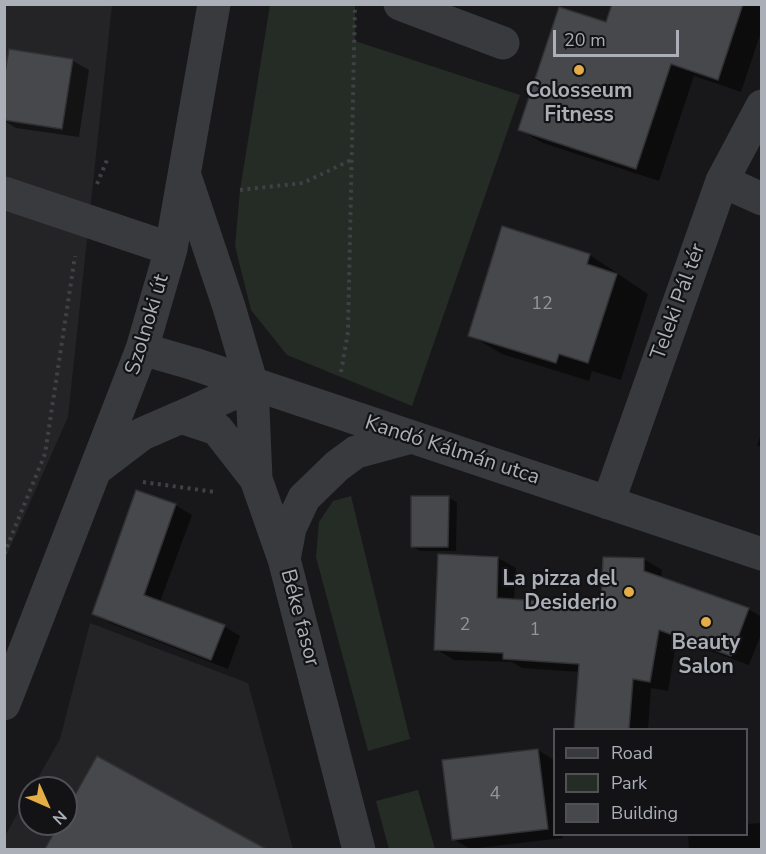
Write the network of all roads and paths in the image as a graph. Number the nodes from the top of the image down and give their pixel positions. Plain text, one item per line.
1 (214, 4) edge
2 (355, 4) edge
3 (400, 4) edge
4 (503, 43) dead end
5 (762, 106) edge
6 (353, 159) junction
7 (107, 160) dead end
8 (186, 177) junction
9 (722, 181) junction
10 (240, 190) dead end
11 (4, 193) edge
12 (762, 199) edge
13 (80, 220) junction
14 (171, 249) junction
15 (142, 349) junction
16 (340, 378) dead end
17 (252, 385) junction
18 (181, 417) junction
19 (411, 437) junction
20 (96, 470) junction
21 (256, 479) junction
22 (134, 481) dead end
23 (215, 492) dead end
24 (608, 502) junction
25 (4, 554) edge
26 (762, 554) edge
27 (284, 559) junction
28 (4, 704) edge
29 (359, 849) edge

1 - 8 street, Szolnoki út
2 - 6 path
3 - 4 street
5 - 9 street, Teleki Pál tér
6 - 10 path
6 - 16 path
7 - 13 path
8 - 14 street, Szolnoki út
8 - 17 street, Szolnoki út
9 - 12 street
9 - 24 street, Teleki Pál tér
11 - 13 street
13 - 14 street
13 - 25 path
14 - 15 street, Szolnoki út
15 - 17 street, Kandó Kálmán utca
15 - 20 street, Szolnoki út
17 - 18 street
17 - 19 street, Kandó Kálmán utca
17 - 21 street, Béke fasor
18 - 20 street
18 - 21 street
19 - 24 street, Kandó Kálmán utca
19 - 27 street
20 - 28 street, Szolnoki út
21 - 27 street, Béke fasor
22 - 23 path
24 - 26 street, Kandó Kálmán utca
27 - 29 street, Béke fasor

